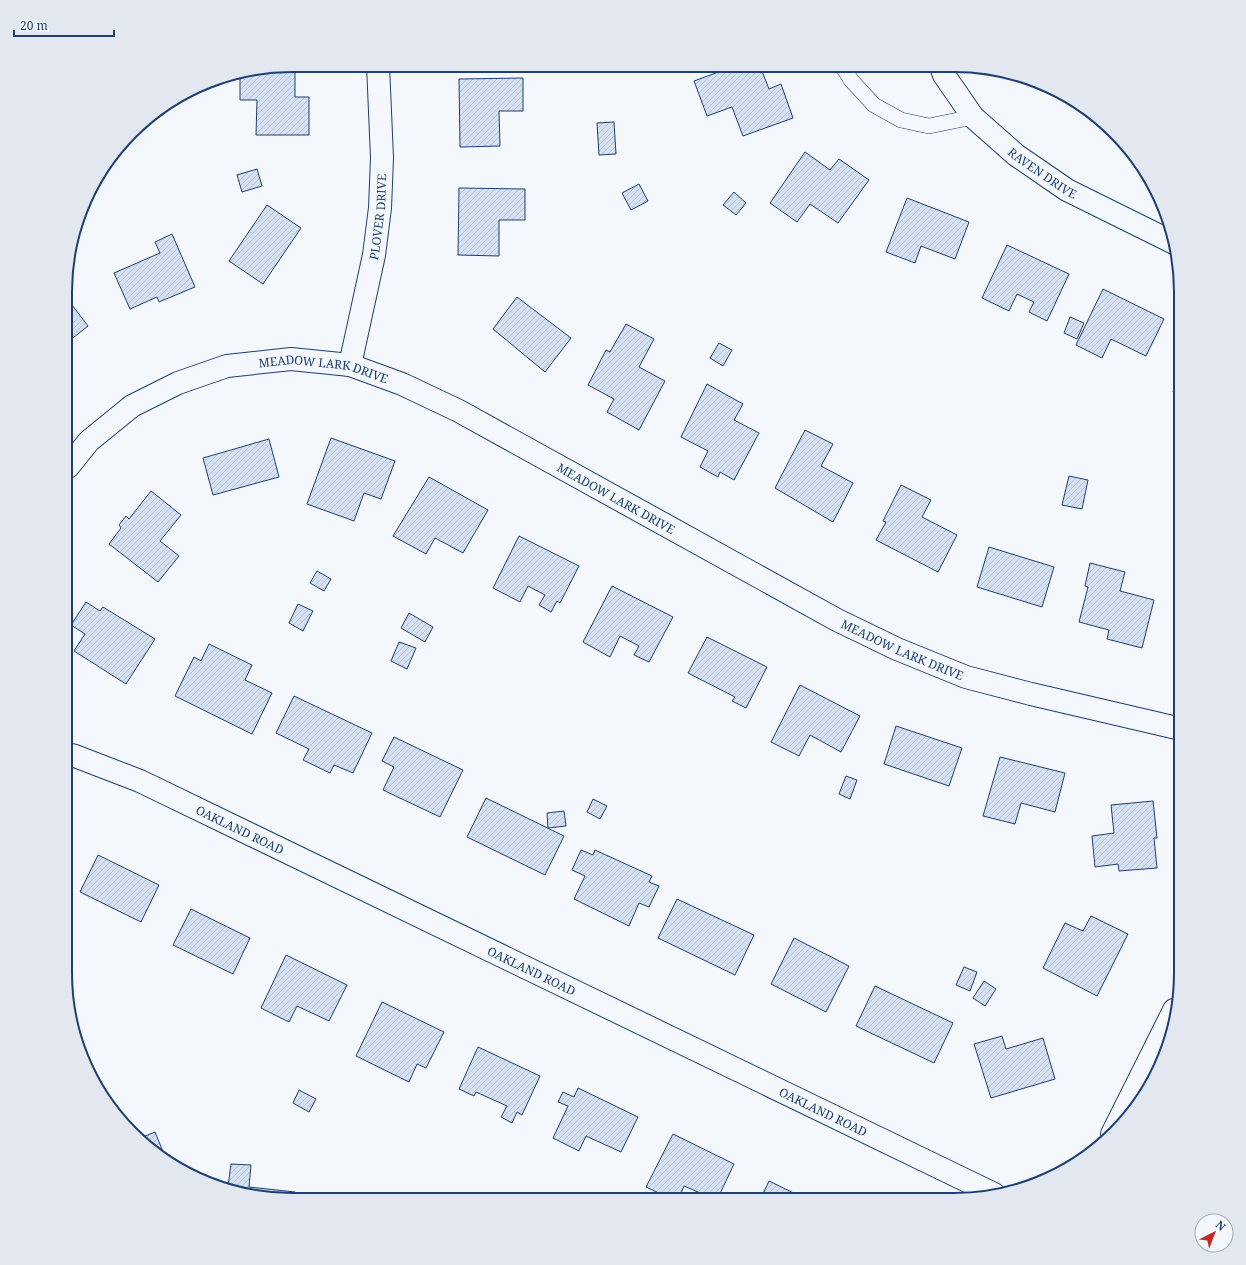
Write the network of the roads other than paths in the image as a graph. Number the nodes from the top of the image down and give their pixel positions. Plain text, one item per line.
1 (378, 72) edge
2 (846, 72) edge
3 (943, 72) edge
4 (973, 117) junction
5 (1167, 240) edge
6 (350, 365) junction
7 (72, 462) edge
8 (1174, 728) edge
9 (72, 755) edge
10 (1169, 1021) edge
11 (1122, 1115) edge
12 (987, 1190) edge

1 - 6 street, PLOVER DRIVE
2 - 4 lane
3 - 4 street, RAVEN DRIVE
4 - 5 street, RAVEN DRIVE
6 - 7 street, MEADOW LARK DRIVE
6 - 8 street, MEADOW LARK DRIVE
9 - 12 street, OAKLAND ROAD
10 - 11 street

